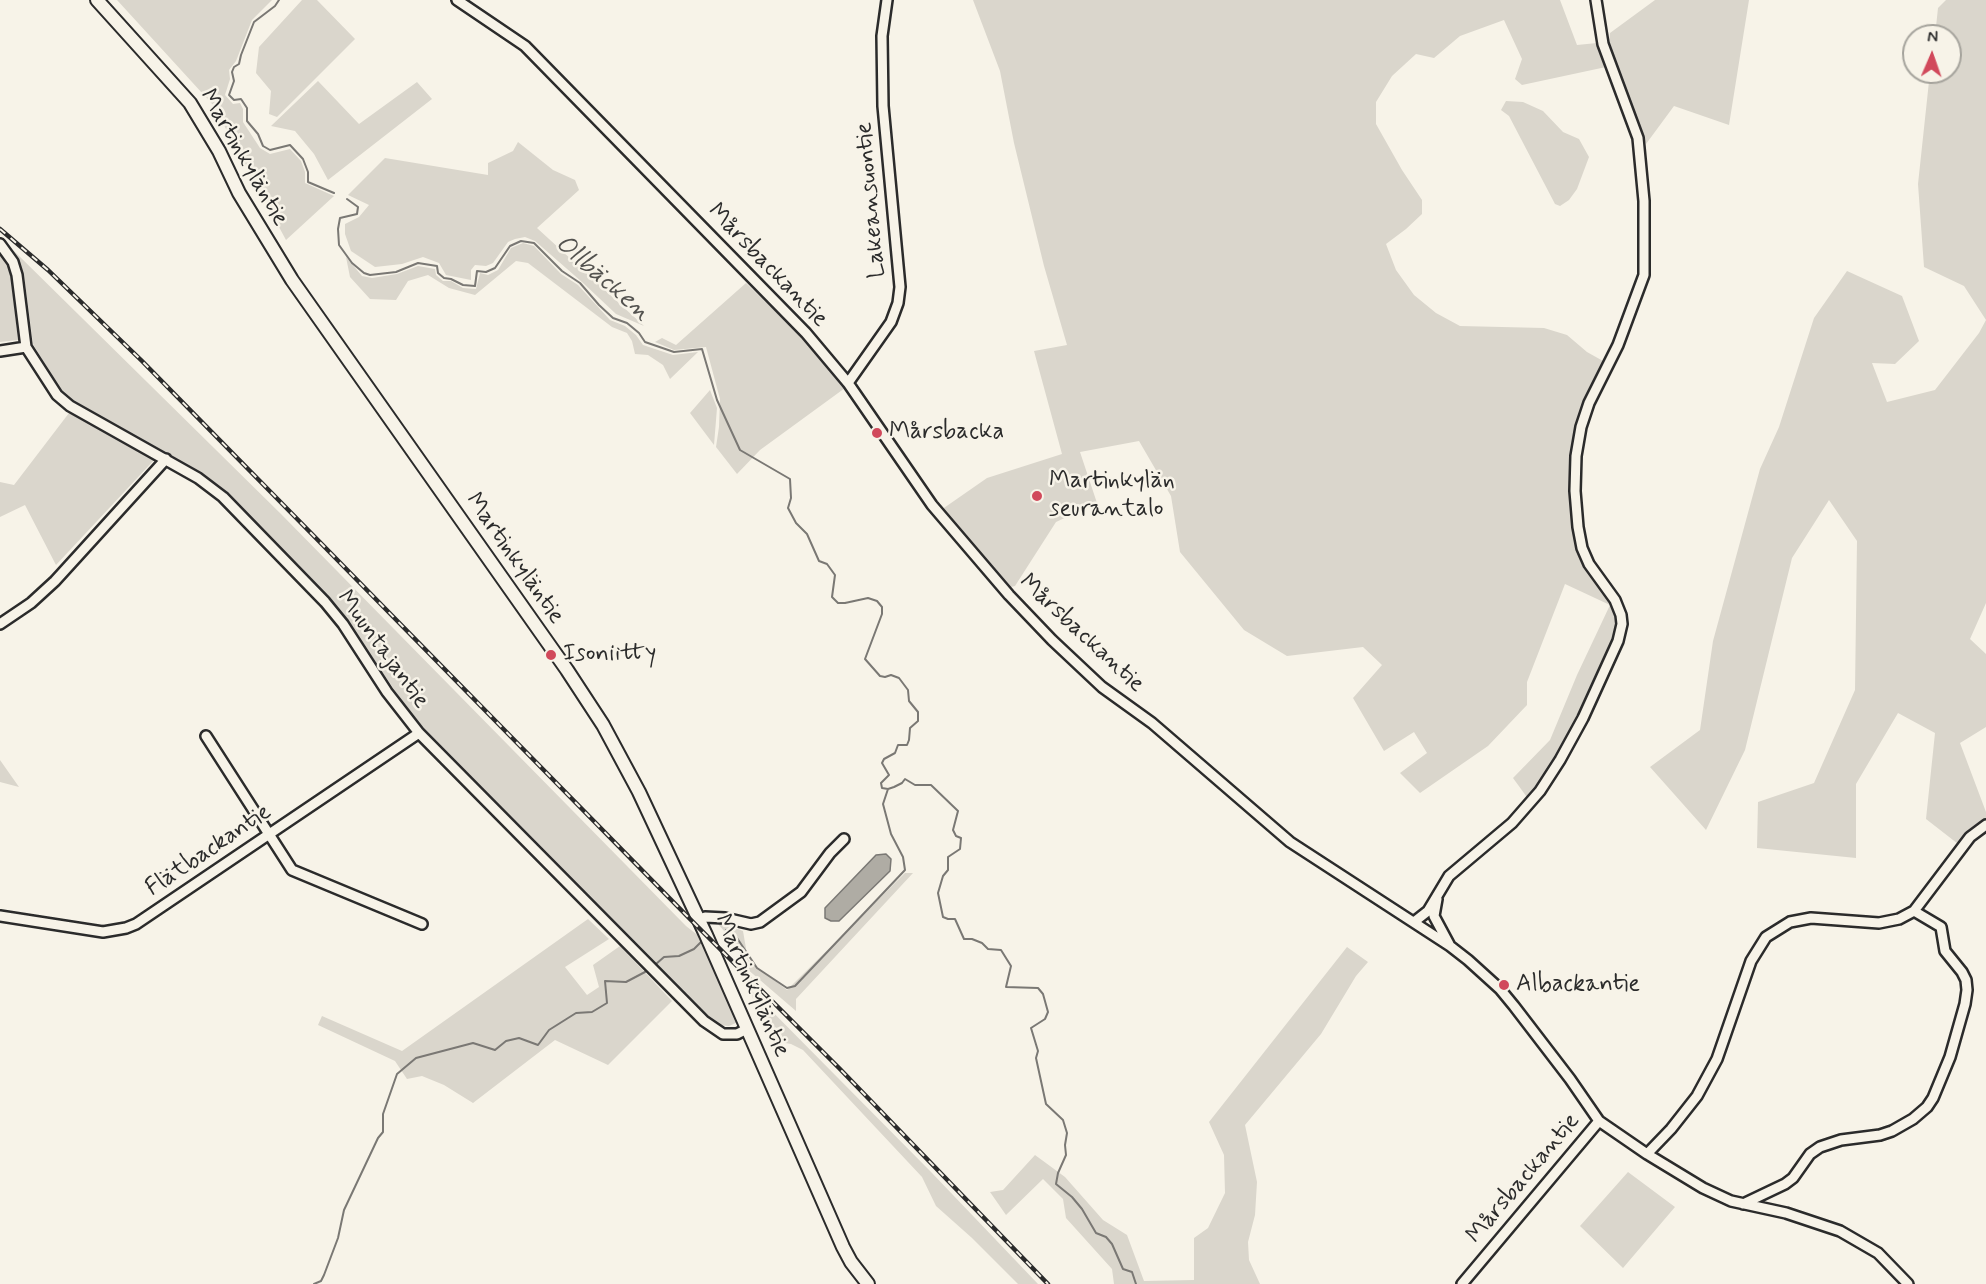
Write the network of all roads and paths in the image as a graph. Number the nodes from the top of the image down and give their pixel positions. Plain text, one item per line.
1 (97, 0) edge
2 (457, 0) edge
3 (887, 0) edge
4 (1596, 0) edge
5 (0, 244) edge
6 (26, 347) junction
7 (0, 351) edge
8 (848, 383) junction
9 (166, 459) junction
10 (0, 624) edge
11 (419, 733) junction
12 (206, 736) dead end
13 (1986, 825) edge
14 (268, 834) junction
15 (844, 839) dead end
16 (1437, 896) junction
17 (1914, 911) junction
18 (0, 916) edge
19 (699, 920) junction
20 (1414, 922) junction
21 (422, 924) dead end
22 (1450, 946) junction
23 (747, 1029) junction
24 (1599, 1121) junction
25 (1647, 1154) junction
26 (1743, 1204) junction
27 (868, 1284) edge
28 (1462, 1284) edge
29 (1908, 1284) edge

1 - 19 street, Martinkyläntie
2 - 8 street, Mårsbackantie
3 - 8 street, Lakeansuontie
4 - 16 street
5 - 6 street, Muuntajantie
6 - 7 street
6 - 9 street, Muuntajantie
8 - 20 street, Mårsbackantie
9 - 10 street
9 - 11 street, Muuntajantie
11 - 14 street, Flätbackantie
11 - 23 street, Muuntajantie
12 - 14 street
13 - 17 street
14 - 18 street, Flätbackantie
14 - 21 street
15 - 19 street
16 - 20 street
16 - 22 street
17 - 25 street
17 - 26 street
19 - 23 street, Martinkyläntie
20 - 22 street, Mårsbackantie
22 - 24 street, Mårsbackantie
23 - 27 street, Martinkyläntie
24 - 25 street
24 - 28 street, Mårsbackantie
25 - 26 street
26 - 29 street

